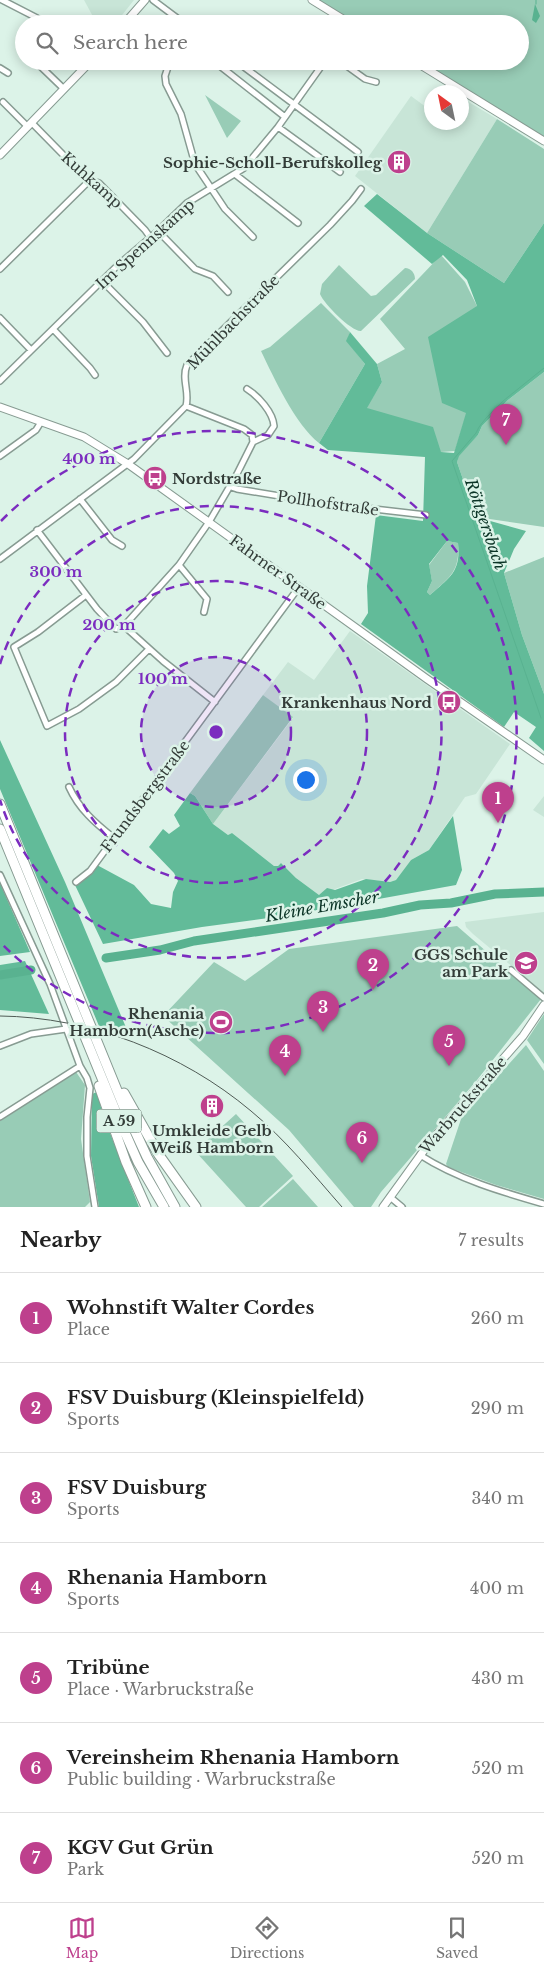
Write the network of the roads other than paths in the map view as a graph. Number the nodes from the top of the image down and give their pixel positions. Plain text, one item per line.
1 (2, 0) edge
2 (145, 0) edge
3 (153, 0) edge
4 (312, 0) edge
5 (31, 15) edge
6 (132, 15) edge
7 (173, 15) edge
8 (336, 15) edge
9 (0, 68) edge
10 (44, 70) edge
11 (82, 70) edge
12 (166, 70) edge
13 (225, 70) edge
14 (248, 70) edge
15 (319, 70) edge
16 (352, 70) edge
17 (429, 70) edge
18 (8, 73) dead end
19 (376, 82) dead end
20 (64, 89) junction
21 (3, 102) dead end
22 (294, 104) junction
23 (285, 117) junction
24 (30, 125) junction
25 (278, 127) junction
26 (544, 141) edge
27 (358, 152) dead end
28 (0, 155) edge
29 (340, 172) dead end
30 (236, 174) junction
31 (90, 180) junction
32 (211, 189) junction
33 (361, 189) dead end
34 (298, 223) dead end
35 (158, 231) junction
36 (150, 237) junction
37 (253, 238) dead end
38 (0, 269) edge
39 (102, 281) junction
40 (228, 292) dead end
41 (0, 318) edge
42 (53, 329) junction
43 (31, 350) junction
44 (166, 353) dead end
45 (95, 375) dead end
46 (0, 381) edge
47 (247, 389) dead end
48 (186, 406) junction
49 (0, 407) edge
50 (42, 422) junction
51 (254, 442) junction
52 (0, 456) edge
53 (128, 464) junction
54 (231, 487) junction
55 (80, 499) junction
56 (426, 516) dead end
57 (210, 522) junction
58 (38, 530) junction
59 (122, 546) dead end
60 (0, 559) edge
61 (179, 566) junction
62 (299, 586) junction
63 (86, 595) junction
64 (204, 612) dead end
65 (124, 626) junction
66 (149, 649) junction
67 (215, 702) junction
68 (544, 760) edge
69 (69, 787) dead end
70 (0, 804) edge
71 (0, 829) edge
72 (114, 838) junction
73 (0, 875) edge
74 (76, 882) dead end
75 (511, 970) dead end
76 (544, 998) edge
77 (544, 1005) edge
78 (66, 1029) junction
79 (87, 1044) junction
80 (0, 1046) edge
81 (99, 1046) junction
82 (80, 1066) junction
83 (0, 1116) edge
84 (420, 1155) junction
85 (390, 1197) junction
86 (544, 1204) edge
87 (170, 1205) edge
88 (95, 1207) edge
89 (146, 1207) edge
90 (196, 1207) edge
91 (384, 1207) edge
92 (402, 1207) edge

1 - 5 street
2 - 6 street
3 - 7 street
4 - 8 street
9 - 18 street
10 - 20 street
11 - 20 street
12 - 32 street
13 - 23 street
14 - 22 street
15 - 22 street, Im Spennskamp
16 - 19 street
17 - 26 street
20 - 24 street
21 - 24 street, Kuhkamp
22 - 23 street, Im Spennskamp
22 - 27 street
23 - 25 street, Im Spennskamp
24 - 28 street
24 - 31 street, Kuhkamp
25 - 29 street
25 - 30 street, Im Spennskamp
30 - 32 street, Im Spennskamp
30 - 34 street
31 - 36 street, Kuhkamp
31 - 38 street
32 - 35 street, Im Spennskamp
32 - 37 street
33 - 48 street, Mühlbachstraße
35 - 36 street, Im Spennskamp
35 - 40 street
36 - 39 street, Im Spennskamp
39 - 42 street, Im Spennskamp
39 - 44 street
41 - 43 street
42 - 43 street, Im Spennskamp
42 - 45 street
43 - 46 street, Im Spennskamp
47 - 51 street
48 - 51 street
48 - 53 street
49 - 50 street, Fahrner Straße
50 - 52 street
50 - 53 street, Fahrner Straße
51 - 54 street
53 - 55 street
53 - 57 street, Fahrner Straße
54 - 56 street, Pollhofstraße
54 - 57 street
55 - 58 street
55 - 59 street
57 - 61 street
57 - 62 street, Fahrner Straße
58 - 60 street
58 - 63 street
61 - 64 street
61 - 65 street
62 - 67 street, Frundsbergstraße
62 - 68 street, Fahrner Straße
63 - 65 street
63 - 66 street
65 - 66 street
66 - 67 street
67 - 72 street, Frundsbergstraße
69 - 72 street
70 - 81 highway, A 59
71 - 79 highway, A 59
72 - 74 street, Frundsbergstraße
73 - 78 street
75 - 76 street
77 - 84 street, Warbruckstraße
78 - 80 street
78 - 82 street
79 - 87 highway, A 59
79 - 89 highway
81 - 87 highway, A 59
81 - 90 highway
82 - 83 street
82 - 88 street
84 - 85 street, Warbruckstraße
84 - 86 street
85 - 91 street, Warbruckstraße
85 - 92 street

